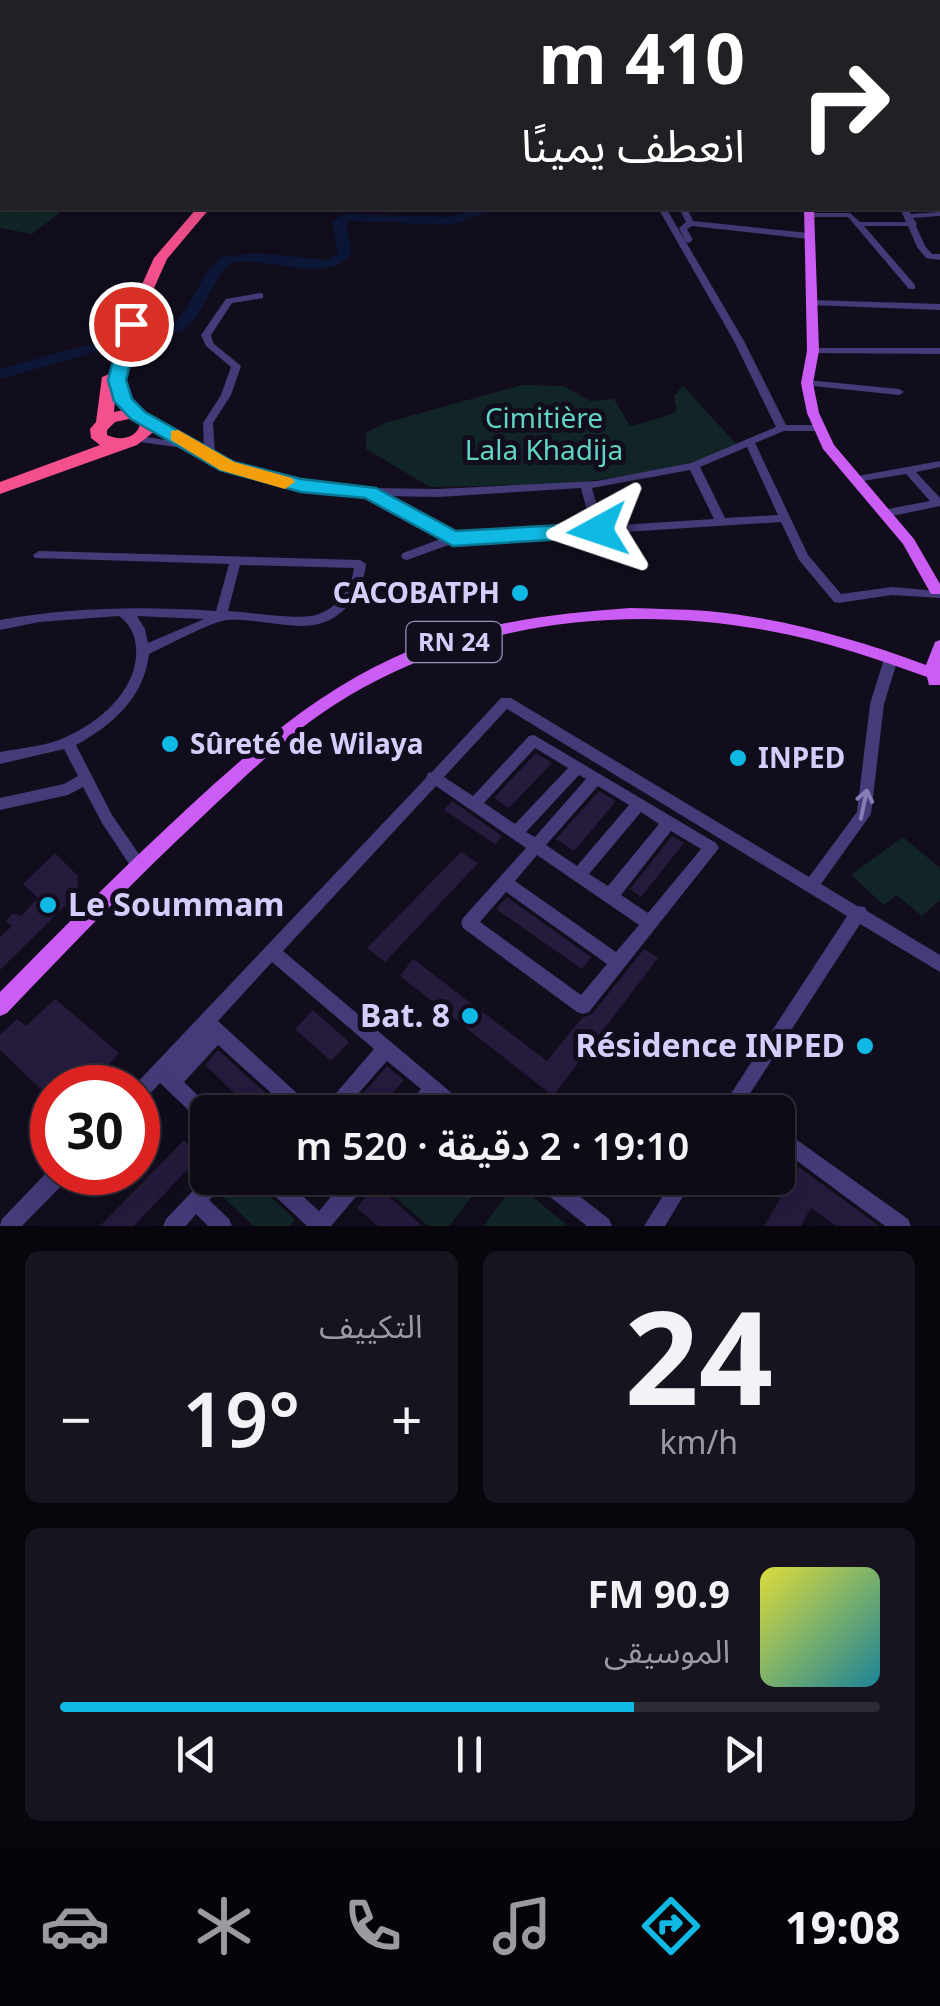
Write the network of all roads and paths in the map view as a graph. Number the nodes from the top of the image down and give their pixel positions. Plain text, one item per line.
1 (191, 210) edge
2 (202, 210) edge
3 (663, 210) edge
4 (684, 210) edge
5 (809, 212) edge
6 (940, 214) edge
7 (909, 216) edge
8 (690, 223) junction
9 (859, 224) junction
10 (810, 236) junction
11 (686, 250) junction
12 (934, 256) edge
13 (940, 266) edge
14 (912, 287) dead end
15 (260, 296) dead end
16 (812, 303) junction
17 (940, 306) edge
18 (123, 338) junction
19 (940, 351) edge
20 (814, 352) junction
21 (807, 383) junction
22 (899, 392) dead end
23 (141, 417) junction
24 (101, 427) junction
25 (782, 428) junction
26 (822, 432) junction
27 (140, 439) junction
28 (748, 441) junction
29 (119, 444) junction
30 (205, 453) junction
31 (940, 464) edge
32 (694, 466) junction
33 (909, 470) junction
34 (863, 478) junction
35 (0, 485) edge
36 (586, 486) junction
37 (369, 492) junction
38 (938, 502) edge
39 (892, 512) junction
40 (784, 518) junction
41 (720, 520) junction
42 (598, 530) junction
43 (453, 538) junction
44 (39, 555) dead end
45 (406, 556) dead end
46 (236, 559) junction
47 (937, 586) edge
48 (118, 610) junction
49 (220, 617) junction
50 (0, 625) edge
51 (143, 650) junction
52 (896, 661) junction
53 (938, 671) edge
54 (68, 743) junction
55 (0, 758) edge
56 (578, 767) junction
57 (433, 778) junction
58 (596, 778) junction
59 (84, 779) junction
60 (0, 804) edge
61 (474, 804) junction
62 (639, 804) junction
63 (668, 822) junction
64 (516, 833) junction
65 (536, 846) junction
66 (138, 865) junction
67 (579, 875) junction
68 (504, 883) junction
69 (812, 884) junction
70 (610, 896) junction
71 (858, 912) junction
72 (650, 923) junction
73 (271, 952) junction
74 (618, 962) junction
75 (940, 964) edge
76 (0, 1006) edge
77 (212, 1027) junction
78 (385, 1050) junction
79 (166, 1076) junction
80 (160, 1080) edge
81 (432, 1090) junction
82 (286, 1095) edge
83 (346, 1095) edge
84 (428, 1095) edge
85 (438, 1095) edge
86 (739, 1095) edge
87 (190, 1100) edge
88 (795, 1149) edge
89 (39, 1195) edge
90 (201, 1195) edge
91 (290, 1195) edge
92 (345, 1195) edge
93 (563, 1195) edge
94 (675, 1195) edge
95 (196, 1200) junction
96 (320, 1225) edge
97 (9, 1226) edge
98 (173, 1226) edge
99 (222, 1226) edge
100 (602, 1226) edge
101 (654, 1226) edge
102 (901, 1226) edge

1 - 18 highway
2 - 18 highway
3 - 11 street
4 - 8 street
5 - 9 street
5 - 10 main road
6 - 7 street
7 - 9 street
7 - 12 street
8 - 10 street
8 - 11 street
9 - 14 street
10 - 16 main road
11 - 25 street
12 - 13 street
15 - 30 street
16 - 17 street
16 - 20 main road
18 - 23 highway
18 - 24 highway
19 - 20 street
20 - 21 main road
21 - 22 street
21 - 26 main road
23 - 24 highway
23 - 27 highway
23 - 30 street
24 - 29 highway
24 - 35 highway
25 - 26 street
25 - 28 street
26 - 34 main road
26 - 47 main road
27 - 29 highway
27 - 30 street
28 - 32 street
28 - 40 street
29 - 35 highway
30 - 37 street
31 - 33 street
32 - 36 street
32 - 41 street
33 - 34 street
33 - 38 street
34 - 39 main road
36 - 37 street
36 - 42 street
37 - 43 street
38 - 39 street
39 - 47 main road
40 - 41 street
40 - 47 street
41 - 42 street
42 - 43 street
43 - 45 street
44 - 46 street
46 - 49 street
46 - 49 street
48 - 49 street
48 - 50 street
48 - 51 street
49 - 51 street
51 - 54 street
52 - 53 main road, RN 24
52 - 66 main road, RN 24
69 -> 52 street
54 - 55 street
54 - 59 street
56 - 58 street
56 - 61 street
56 - 64 street
57 - 61 street
57 - 69 street
57 - 73 street
58 - 62 street
58 - 65 street
59 - 60 street
59 - 66 street
61 - 64 street
62 - 63 street
62 - 67 street
63 - 70 street
63 - 72 street
64 - 65 street
65 - 67 street
65 - 68 street
66 - 76 main road, RN 24
67 - 70 street
68 - 74 street
68 - 74 street
69 - 71 street
70 - 72 street
71 - 75 street
71 - 86 street
72 - 74 street
73 - 77 street
73 - 78 street
77 - 79 street
77 - 82 street
78 - 81 street
78 - 83 street
79 - 80 street
79 - 87 street
81 - 84 street
81 - 85 street
88 - 102 street
89 - 97 street
90 - 95 street
91 - 96 street
92 - 96 street
93 - 100 street
94 - 101 street
95 - 98 street
95 - 99 street

